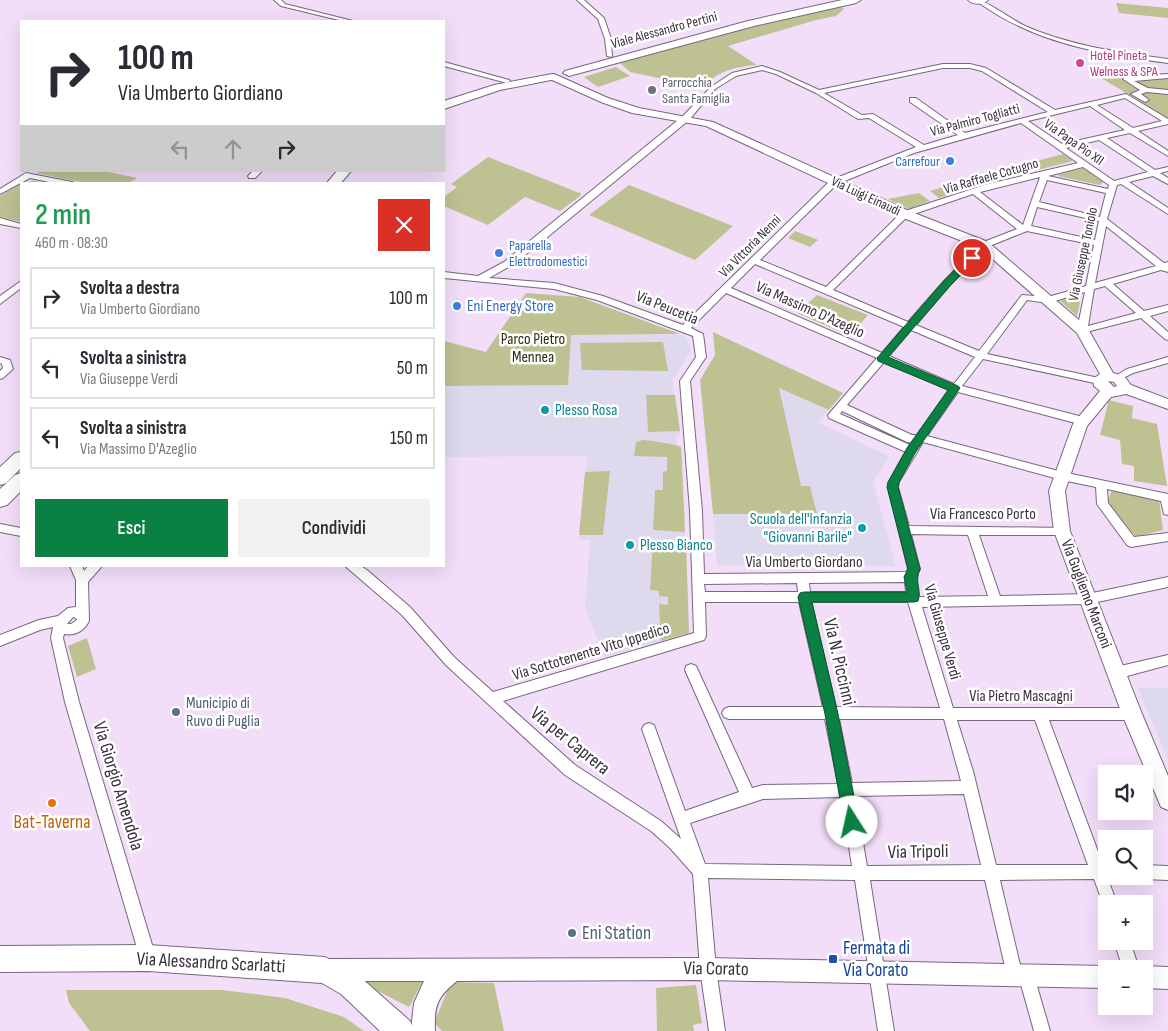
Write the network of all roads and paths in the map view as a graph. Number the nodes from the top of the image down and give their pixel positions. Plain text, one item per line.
1 (277, 0) edge
2 (592, 0) edge
3 (830, 0) edge
4 (856, 0) edge
5 (973, 0) edge
6 (981, 0) edge
7 (581, 1) edge
8 (346, 20) edge
9 (610, 56) junction
10 (1168, 61) edge
11 (445, 64) edge
12 (567, 71) junction
13 (551, 75) junction
14 (1168, 76) edge
15 (507, 82) junction
16 (577, 87) junction
17 (1146, 90) junction
18 (1158, 91) junction
19 (818, 92) junction
20 (1168, 92) edge
21 (1168, 96) edge
22 (445, 100) edge
23 (914, 100) dead end
24 (1091, 104) junction
25 (445, 105) edge
26 (1055, 112) junction
27 (1168, 114) edge
28 (686, 118) junction
29 (1022, 120) junction
30 (1168, 122) edge
31 (1131, 130) junction
32 (964, 136) junction
33 (1101, 138) junction
34 (923, 148) junction
35 (1060, 148) junction
36 (1168, 154) edge
37 (1084, 164) junction
38 (1168, 169) edge
39 (335, 172) edge
40 (343, 172) edge
41 (1154, 173) junction
42 (1044, 175) junction
43 (62, 182) edge
44 (325, 182) edge
45 (334, 182) edge
46 (834, 182) junction
47 (1123, 182) junction
48 (1168, 182) edge
49 (1112, 188) junction
50 (0, 192) edge
51 (976, 192) junction
52 (1035, 204) junction
53 (1168, 212) edge
54 (905, 214) junction
55 (0, 220) edge
56 (1103, 220) junction
57 (20, 226) edge
58 (1025, 228) junction
59 (1099, 243) junction
60 (984, 245) junction
61 (755, 261) junction
62 (507, 264) junction
63 (1166, 268) edge
64 (445, 275) edge
65 (480, 280) junction
66 (498, 282) junction
67 (1107, 283) junction
68 (20, 287) edge
69 (1089, 288) junction
70 (726, 289) junction
71 (827, 291) junction
72 (1048, 300) junction
73 (0, 301) edge
74 (1168, 308) edge
75 (1143, 314) junction
76 (909, 327) junction
77 (684, 329) junction
78 (1082, 330) junction
79 (1168, 337) edge
80 (982, 356) junction
81 (882, 358) junction
82 (0, 360) edge
83 (1168, 360) edge
84 (0, 376) edge
85 (1111, 383) junction
86 (955, 388) junction
87 (1167, 404) edge
88 (840, 406) junction
89 (1083, 421) junction
90 (921, 438) junction
91 (911, 450) junction
92 (20, 459) edge
93 (1062, 476) junction
94 (0, 478) edge
95 (20, 481) edge
96 (1101, 484) junction
97 (1167, 498) edge
98 (0, 500) edge
99 (1168, 511) edge
100 (0, 528) edge
101 (904, 530) junction
102 (972, 530) junction
103 (1062, 531) junction
104 (20, 532) edge
105 (1168, 537) edge
106 (76, 567) edge
107 (95, 567) edge
108 (353, 567) edge
109 (910, 577) junction
110 (803, 578) junction
111 (698, 579) junction
112 (82, 580) junction
113 (1168, 582) edge
114 (699, 597) junction
115 (804, 597) junction
116 (1088, 599) junction
117 (914, 600) junction
118 (994, 600) junction
119 (61, 622) junction
120 (700, 636) joint
121 (0, 641) edge
122 (1168, 660) edge
123 (691, 670) dead end
124 (1116, 673) junction
125 (490, 699) junction
126 (730, 713) dead end
127 (948, 713) junction
128 (832, 714) junction
129 (1040, 714) junction
130 (1132, 714) junction
131 (649, 729) dead end
132 (970, 787) junction
133 (845, 789) junction
134 (748, 796) junction
135 (1168, 800) edge
136 (681, 819) junction
137 (1098, 859) edge
138 (700, 871) junction
139 (990, 872) junction
140 (1098, 872) edge
141 (1153, 872) edge
142 (1168, 872) edge
143 (861, 873) junction
144 (148, 958) junction
145 (0, 959) edge
146 (708, 969) junction
147 (325, 970) junction
148 (453, 970) junction
149 (875, 973) junction
150 (1021, 975) junction
151 (1098, 977) edge
152 (1153, 977) edge
153 (1168, 978) edge
154 (400, 1031) edge
155 (423, 1031) edge
156 (717, 1031) edge
157 (886, 1031) edge
158 (1042, 1031) edge

1 - 8 street
2 - 7 street
3 - 9 main road, Viale Alessandro Pertini
4 - 12 main road, Viale Alessandro Pertini
5 - 6 main road
6 - 10 street
7 - 9 street
9 - 12 main road, Viale Alessandro Pertini
11 - 15 street
12 - 13 main road, Viale Alessandro Pertini
12 - 16 main road
13 - 15 main road, Viale Alessandro Pertini
13 - 16 main road, Via Luigi Einaudi
13 - 25 main road, Viale Alessandro Pertini
14 - 17 street
15 - 22 main road, Viale Alessandro Pertini
16 - 28 main road, Via Luigi Einaudi
17 - 18 street
17 - 27 street
18 - 20 street
18 - 21 street
19 - 26 street
19 - 28 street
19 - 34 street
23 - 32 street
24 - 26 street, Via Palmiro Togliatti
24 - 30 street, Via Palmiro Togliatti
24 - 31 street
26 - 29 street, Via Palmiro Togliatti
28 - 46 main road, Via Luigi Einaudi
28 - 62 street
29 - 32 street, Via Palmiro Togliatti
29 - 35 street, Via Papa Pio XII
30 - 31 street
31 - 33 street
31 - 36 street
32 - 34 street, Via Palmiro Togliatti
33 - 35 street
33 - 41 street
34 - 46 street, Via Palmiro Togliatti
35 - 37 street, Via Papa Pio XII
37 - 42 street, Via Raffaele Cotugno
37 - 49 street, Via Papa Pio XII
38 - 41 street
39 - 44 main road
40 - 45 main road
41 - 47 street
41 - 48 street
42 - 49 street
42 - 51 street, Via Raffaele Cotugno
42 - 52 street
43 - 50 street
46 - 54 main road, Via Luigi Einaudi
46 - 61 street, Via Vittoria Nenni
47 - 49 street
47 - 53 street
49 - 56 street, Via Giuseppe Toniolo
51 - 54 street, Via Raffaele Cotugno
51 - 58 street
52 - 56 street
52 - 58 street
54 - 60 main road, Via Luigi Einaudi
54 - 71 street
55 - 57 street
56 - 59 street, Via Giuseppe Toniolo
56 - 63 street
58 - 59 street
58 - 60 street
59 - 69 street, Via Giuseppe Toniolo
60 - 72 main road, Via Luigi Einaudi
60 - 76 street
61 - 70 street, Via Vittoria Nenni
61 - 71 street, Via Massimo D'Azeglio
62 - 65 street
62 - 66 street
63 - 67 street
64 - 65 street, Via Peucetia
65 - 66 street, Via Peucetia
66 - 77 street, Via Peucetia
67 - 69 street
67 - 75 street
68 - 73 street
69 - 72 street
69 - 78 street, Via Giuseppe Toniolo
70 - 77 street, Via Vittoria Nenni
70 - 81 street, Via Massimo D'Azeglio
71 - 76 street, Via Massimo D'Azeglio
72 - 78 main road, Via Luigi Einaudi
72 - 80 street, Via Giuseppe Verdi
74 - 75 street
75 - 78 street
75 - 79 street
76 - 80 street, Via Massimo D'Azeglio
76 - 81 street
77 - 111 street, Via Peucetia
78 - 85 main road, Via Luigi Einaudi
80 - 85 street, Via Massimo D'Azeglio
80 - 86 street, Via Giuseppe Verdi
81 - 86 street, Via Massimo D'Azeglio
81 - 88 street
82 - 84 street
83 - 85 street
85 - 87 main road
85 - 89 main road, Via Gugliemo Marconi
86 - 89 street, Via Massimo D'Azeglio
86 - 90 street, Via Giuseppe Verdi
88 - 90 street
88 - 91 street
89 - 93 main road, Via Gugliemo Marconi
90 - 91 street, Via Giuseppe Verdi
90 - 93 street
91 - 101 street, Via Giuseppe Verdi
92 - 94 main road
93 - 96 street
93 - 103 main road, Via Gugliemo Marconi
95 - 98 main road
96 - 97 street
96 - 105 street
97 - 99 street
100 - 104 street
101 - 102 street, Via Francesco Porto
101 - 109 street, Via Giuseppe Verdi
102 - 103 street, Via Francesco Porto
102 - 118 street
103 - 116 main road, Via Gugliemo Marconi
106 - 112 street
107 - 112 street
108 - 125 street, Via per Caprera
109 - 110 street, Via Umberto Giordano
109 - 117 street, Via Giuseppe Verdi
110 - 111 street, Via Umberto Giordano
110 - 115 street, Via N. Piccinni
111 - 114 street, Via Peucetia
112 - 119 street
113 - 116 street
114 - 115 street
114 - 120 street, Via Peucetia
115 - 117 street
115 - 128 street, Via N. Piccinni
116 - 118 street
116 - 124 main road, Via Gugliemo Marconi
117 - 118 street
117 - 127 street, Via Giuseppe Verdi
119 - 121 street
119 - 144 street, Via Giorgio Amendola
120 - 125 street, Via Sottotenente Vito Ippedico
122 - 124 street
123 - 134 street
124 - 130 main road, Via Gugliemo Marconi
125 - 138 street, Via per Caprera
126 - 128 street, Via Pietro Mascagni
127 - 128 street, Via Pietro Mascagni
127 - 129 street, Via Pietro Mascagni
127 - 132 street, Via Giuseppe Verdi
128 - 133 street, Via N. Piccinni
129 - 130 street, Via Pietro Mascagni
129 - 137 street
130 - 135 main road, Via Gugliemo Marconi
131 - 136 street
132 - 133 street
132 - 139 street, Via Giuseppe Verdi
133 - 134 street
133 - 143 street, Via N. Piccinni
134 - 136 street
136 - 138 street
138 - 143 street, Via Tripoli
138 - 146 street
139 - 140 street, Via Tripoli
139 - 143 street, Via Tripoli
139 - 150 street, Via Giuseppe Verdi
141 - 142 street
143 - 149 street, Via N. Piccinni
144 - 145 main road, Via Alessandro Scarlatti
144 - 147 main road, Via Alessandro Scarlatti
146 - 148 main road, Via Corato
146 - 149 main road, Via Corato
146 - 156 street
147 - 148 main road, Via Corato
147 - 154 main road, Via Alessandro Scarlatti
148 - 155 main road
149 - 150 main road, Via Corato
149 - 157 street, Via N. Piccinni
150 - 151 main road, Via Corato
150 - 158 street, Via Giuseppe Verdi
152 - 153 main road

